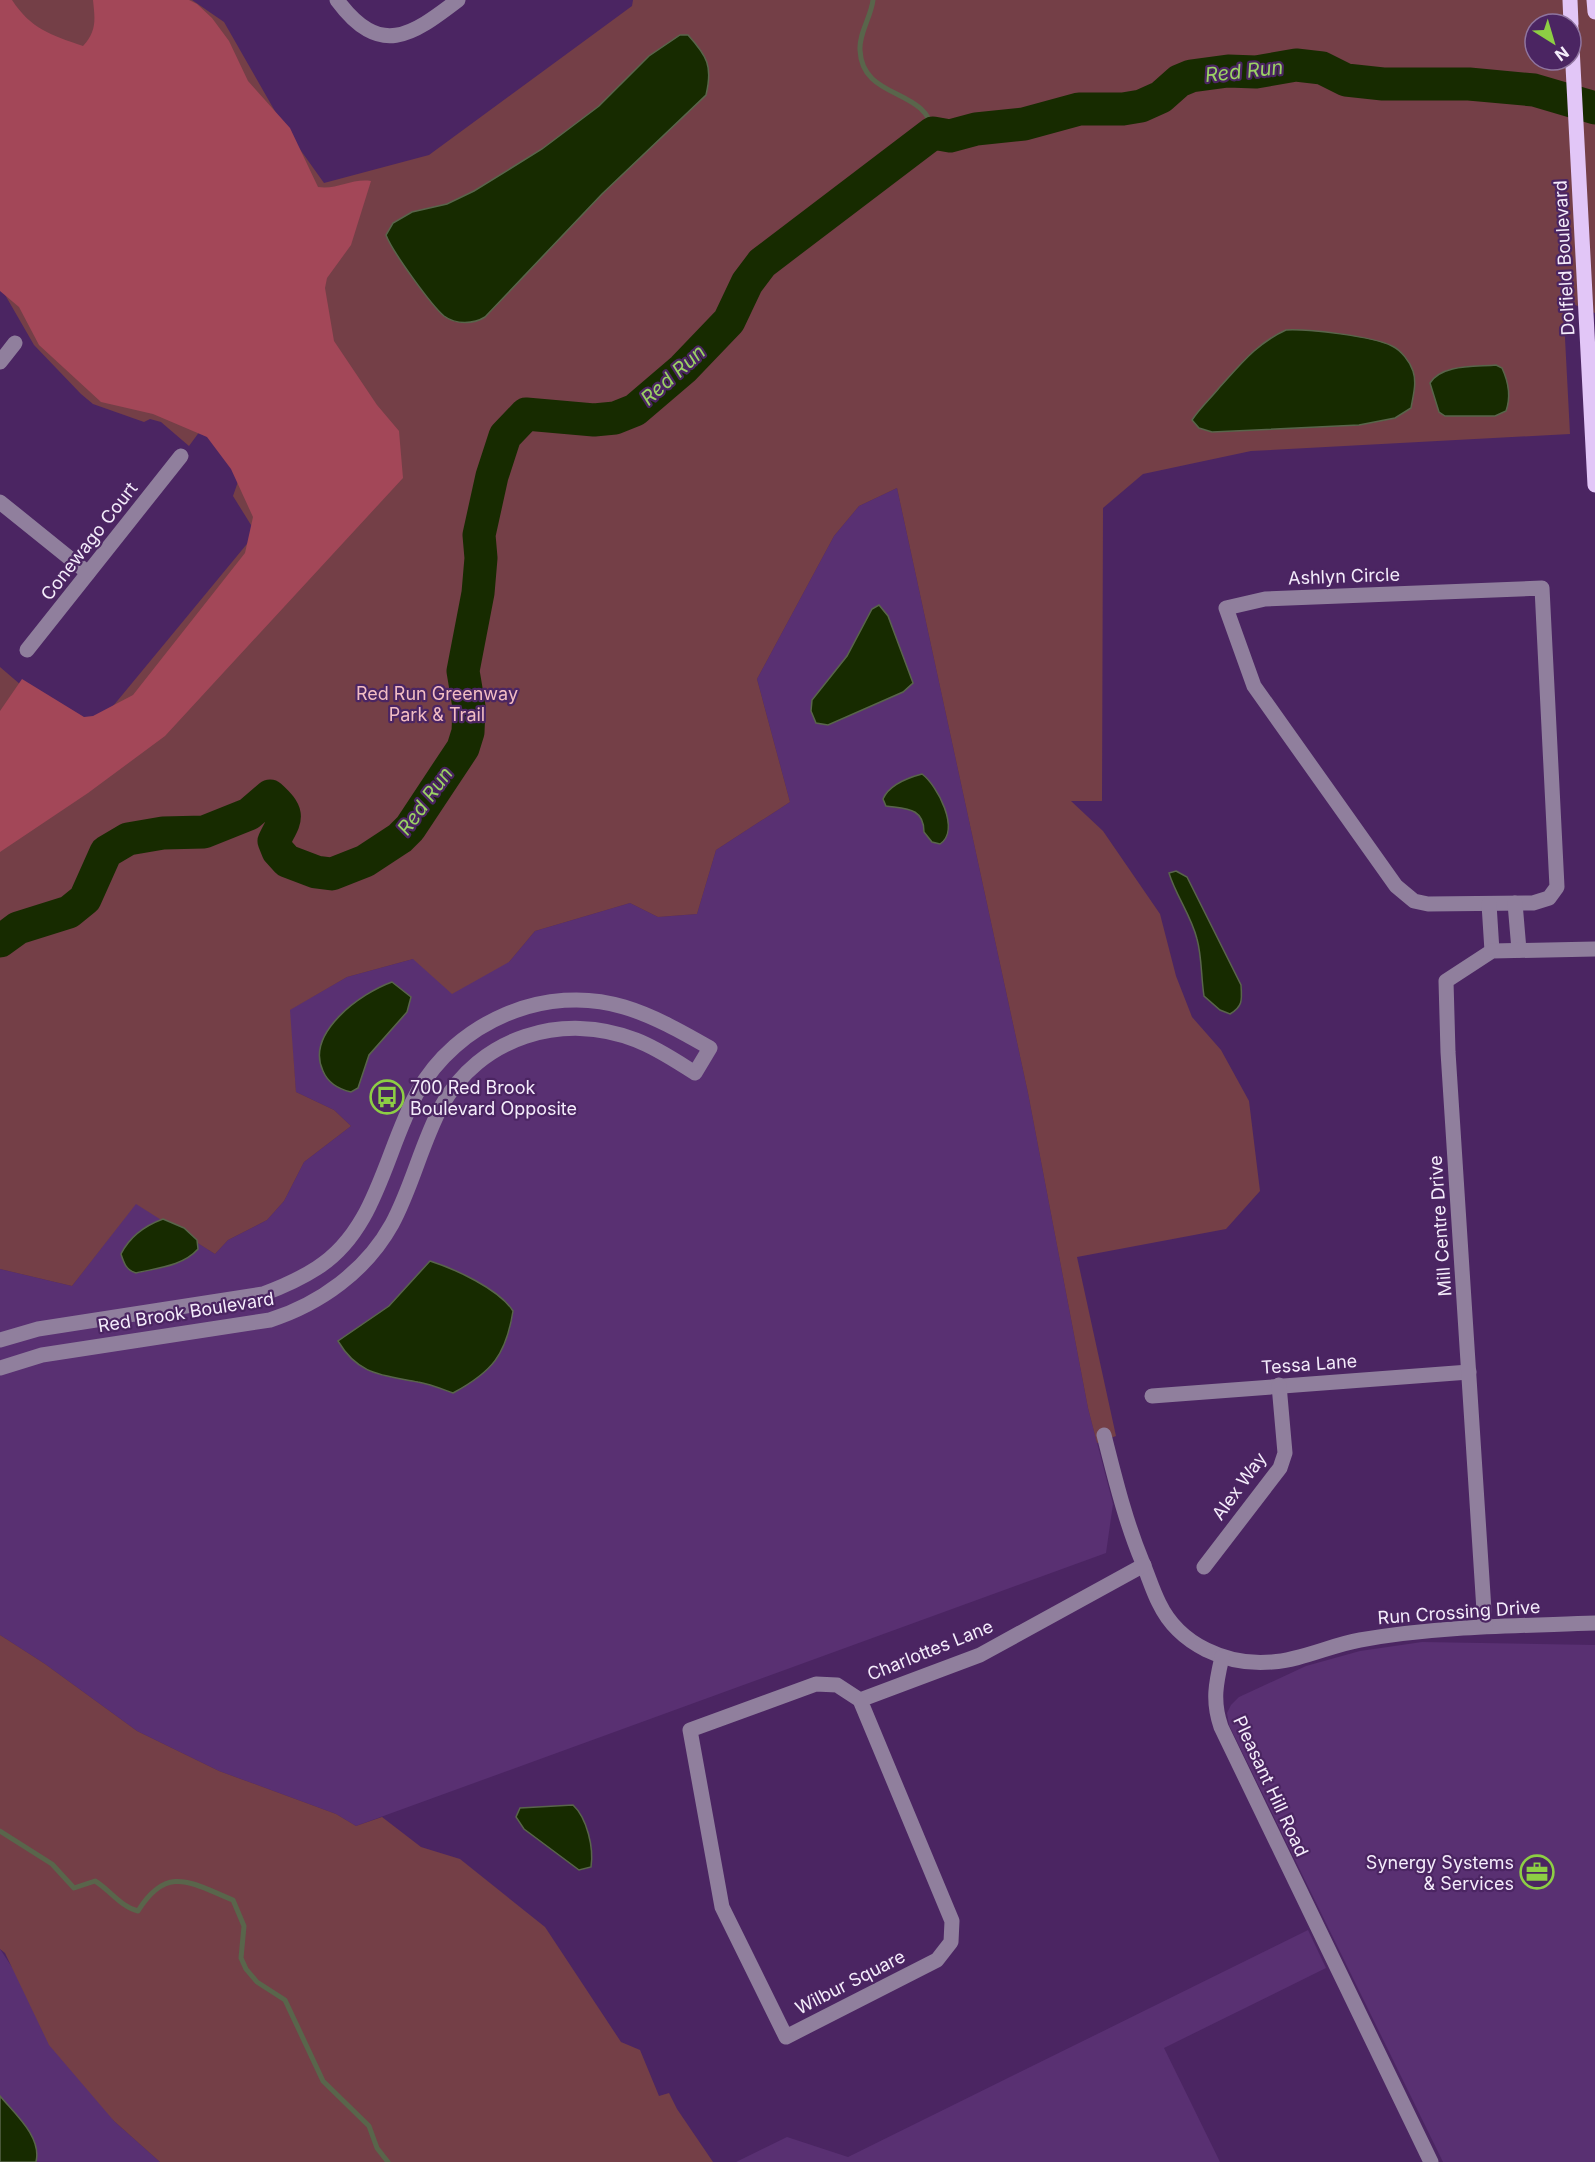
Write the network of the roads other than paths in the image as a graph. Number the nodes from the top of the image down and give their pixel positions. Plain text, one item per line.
1 (337, 0) edge
2 (458, 0) edge
3 (1594, 0) edge
4 (1595, 12) edge
5 (1573, 72) edge
6 (15, 343) dead end
7 (0, 362) edge
8 (181, 456) dead end
9 (1595, 485) edge
10 (0, 502) edge
11 (88, 573) junction
12 (27, 650) dead end
13 (1515, 903) junction
14 (1489, 904) junction
15 (1595, 949) edge
16 (1519, 950) junction
17 (1492, 951) junction
18 (0, 1340) edge
19 (0, 1368) edge
20 (1469, 1372) junction
21 (1279, 1385) junction
22 (1152, 1396) dead end
23 (1104, 1435) dead end
24 (1144, 1565) junction
25 (1204, 1567) dead end
26 (1595, 1623) edge
27 (1485, 1626) junction
28 (1222, 1657) junction
29 (860, 1700) junction
30 (690, 1730) joint
31 (1431, 2162) edge

1 - 2 street
3 - 4 main road
5 - 9 main road, Dolfield Boulevard
6 - 7 street
8 - 11 street, Conewago Court
10 - 11 street
11 - 12 street, Conewago Court
13 - 14 street, Ashlyn Circle
13 - 14 street, Ashlyn Circle
13 - 16 street
14 - 17 street
15 - 16 street
16 - 17 street
17 - 20 street, Mill Centre Drive
18 - 19 street, Red Brook Boulevard
20 - 21 street, Tessa Lane
20 - 27 street, Mill Centre Drive
21 - 22 street, Tessa Lane
21 - 25 street, Alex Way
23 - 24 street
24 - 28 street
24 - 29 street, Charlottes Lane
26 - 27 street, Run Crossing Drive
27 - 28 street, Run Crossing Drive
28 - 31 street, Pleasant Hill Road
29 - 30 street, Charlottes Lane
29 - 30 street, Wilbur Square

